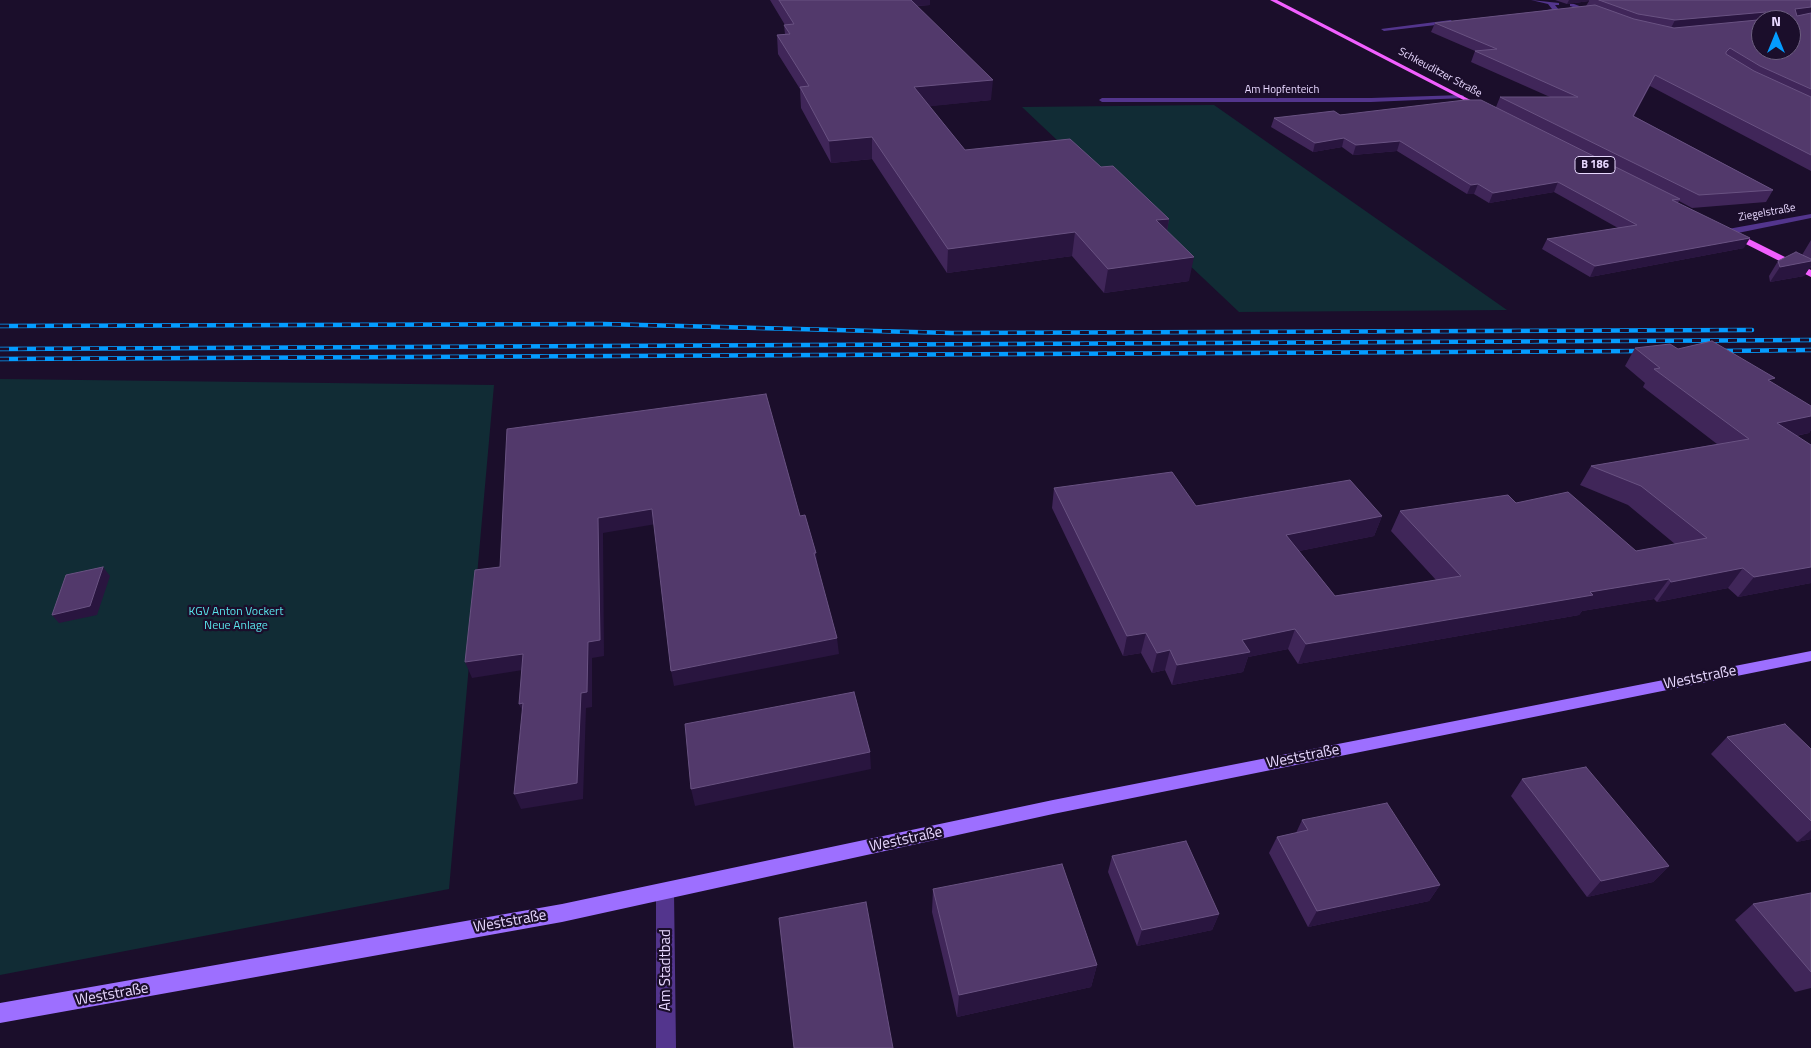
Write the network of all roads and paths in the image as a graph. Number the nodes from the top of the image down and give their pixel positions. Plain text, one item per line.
1 (1273, 0) edge
2 (1534, 0) edge
3 (1550, 3) junction
4 (1588, 4) edge
5 (1572, 5) junction
6 (1533, 14) edge
7 (1598, 14) edge
8 (1456, 22) edge
9 (1384, 29) dead end
10 (1462, 97) junction
11 (1102, 100) dead end
12 (1488, 110) edge
13 (1811, 216) edge
14 (1719, 227) edge
15 (1728, 232) junction
16 (1811, 274) edge
17 (1811, 656) edge
18 (665, 892) junction
19 (0, 1013) edge
20 (666, 1048) edge

1 - 10 main road, Schkeuditzer Straße
2 - 3 street
3 - 5 street
3 - 6 street
4 - 5 street
5 - 7 street
8 - 9 street
10 - 11 street, Am Hopfenteich
10 - 12 main road, Schkeuditzer Straße
13 - 15 street, Ziegelstraße
14 - 15 main road
15 - 16 main road
17 - 18 main road, Weststraße
18 - 19 main road, Weststraße
18 - 20 street, Am Stadtbad

